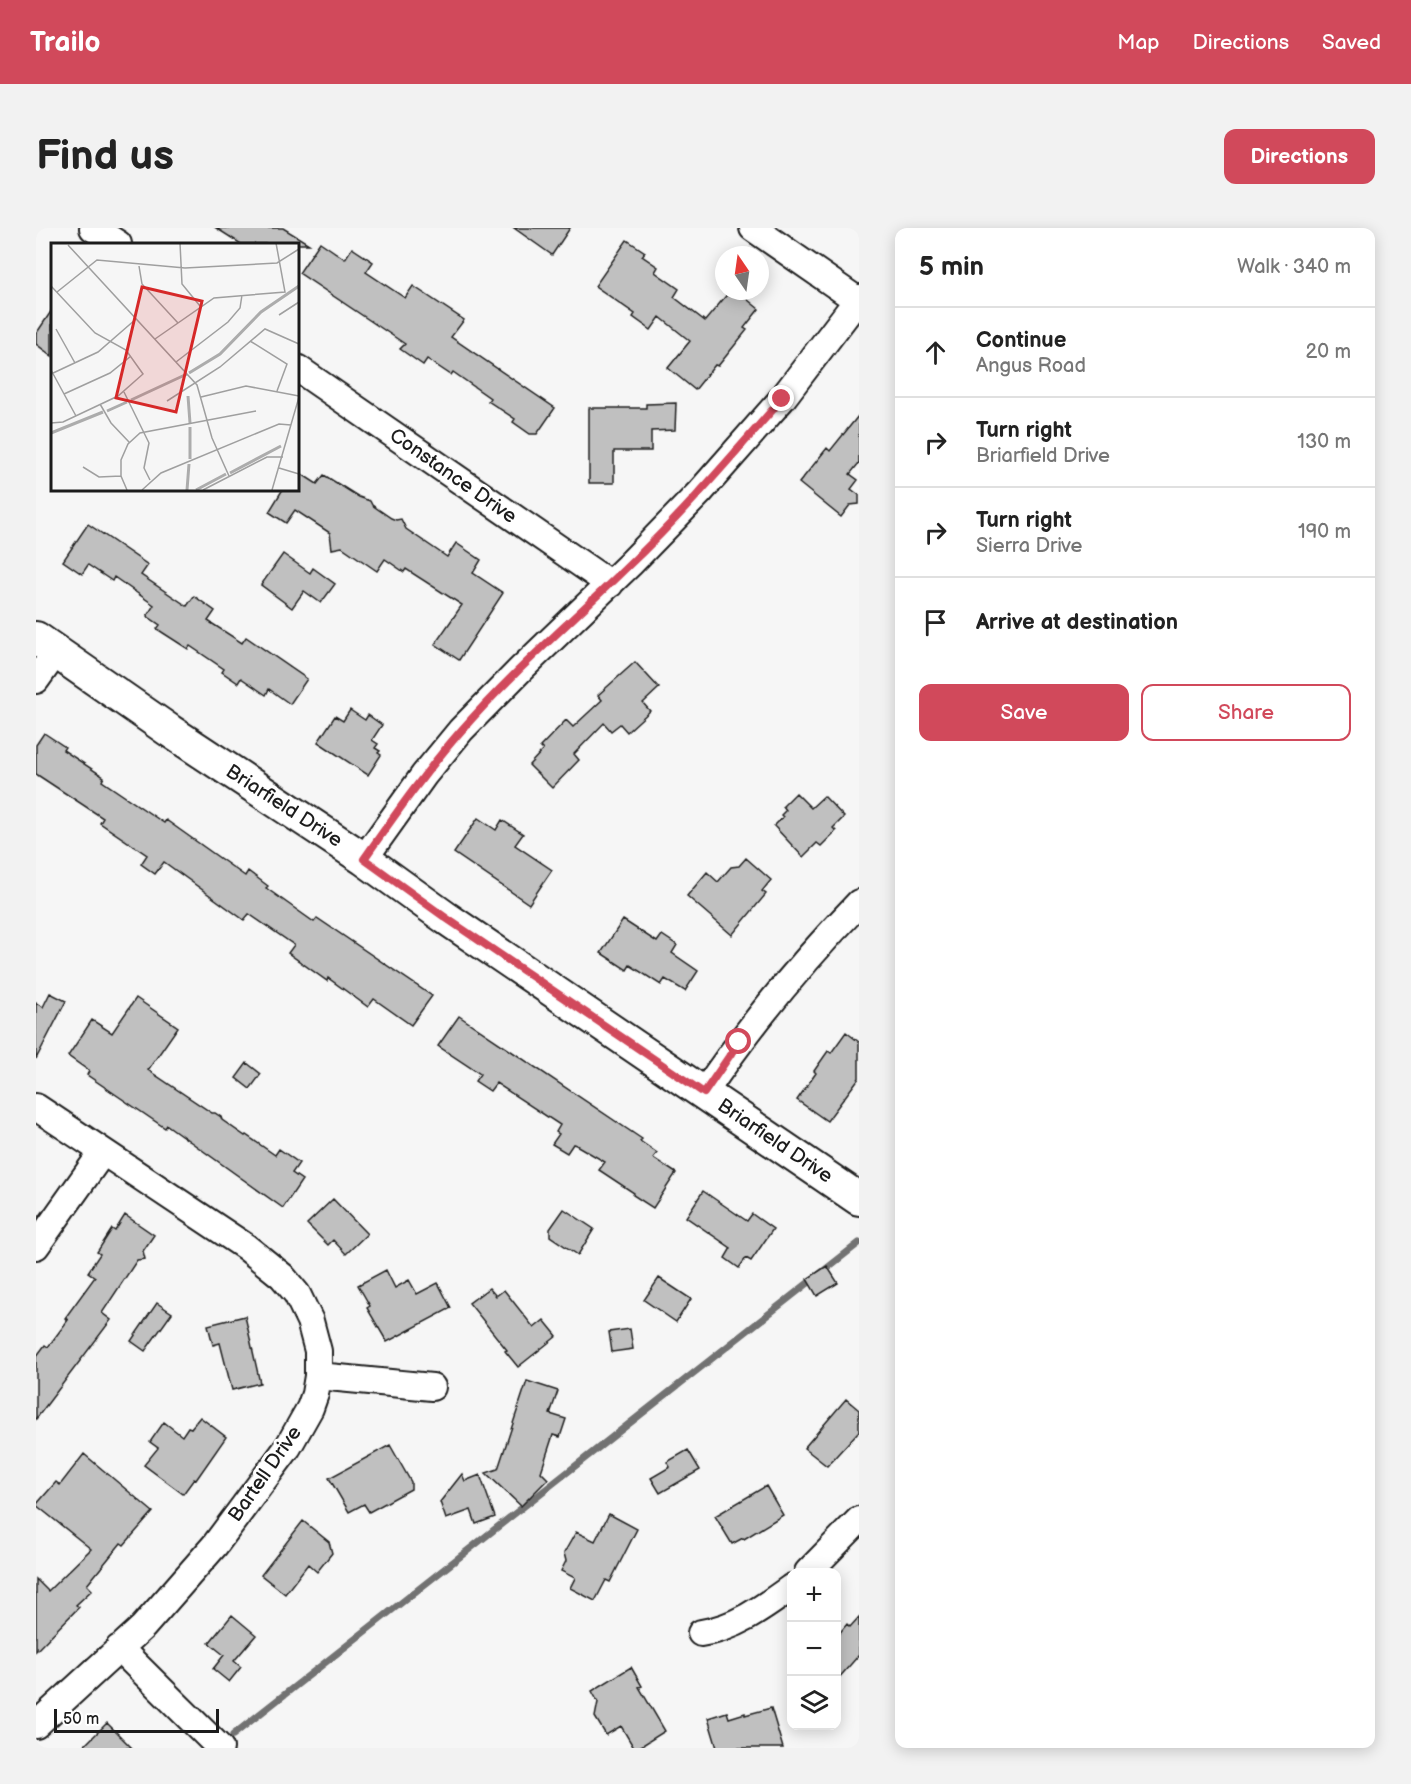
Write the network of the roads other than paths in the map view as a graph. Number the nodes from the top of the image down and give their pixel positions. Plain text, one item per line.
1 (93, 228) edge
2 (753, 228) edge
3 (116, 243) edge
4 (858, 299) edge
5 (298, 369) edge
6 (610, 584) junction
7 (46, 645) edge
8 (36, 680) edge
9 (364, 859) junction
10 (859, 903) edge
11 (704, 1093) junction
12 (36, 1107) edge
13 (102, 1153) junction
14 (859, 1198) edge
15 (36, 1246) edge
16 (318, 1376) junction
17 (432, 1387) dead end
18 (859, 1520) edge
19 (812, 1568) edge
20 (787, 1590) edge
21 (701, 1633) dead end
22 (119, 1648) junction
23 (36, 1725) edge
24 (220, 1748) edge

1 - 3 street
2 - 4 street
4 - 6 street
5 - 6 street, Constance Drive
6 - 9 street
7 - 8 street
7 - 9 street, Briarfield Drive
9 - 11 street, Briarfield Drive
10 - 11 street
11 - 14 street, Briarfield Drive
12 - 13 street, Bartell Drive
13 - 15 street
13 - 16 street, Bartell Drive
16 - 17 street
16 - 22 street, Bartell Drive
18 - 19 street
20 - 21 street
22 - 23 street, Bartell Drive
22 - 24 street

